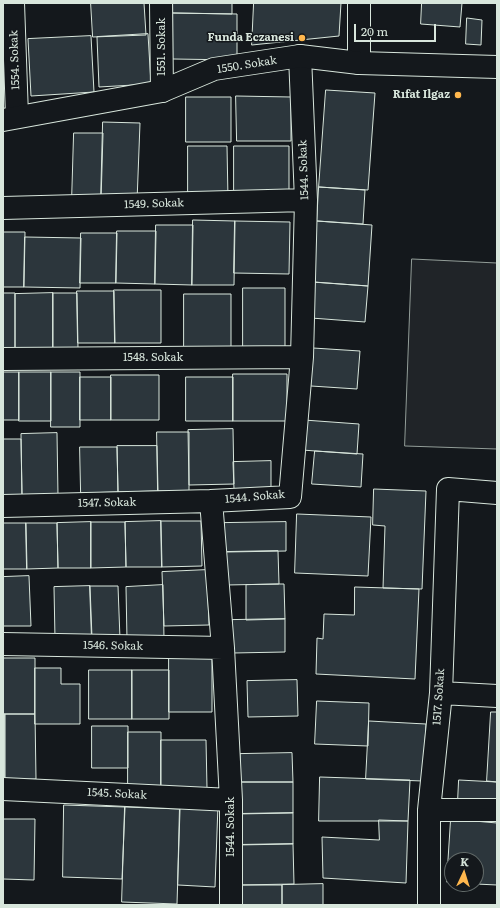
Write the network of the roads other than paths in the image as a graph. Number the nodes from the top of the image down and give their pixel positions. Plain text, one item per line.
1 (13, 3) edge
2 (161, 3) edge
3 (360, 3) edge
4 (300, 56) junction
5 (359, 63) junction
6 (497, 67) edge
7 (162, 91) junction
8 (10, 118) edge
9 (306, 200) junction
10 (3, 208) edge
11 (302, 357) junction
12 (3, 359) edge
13 (497, 493) edge
14 (211, 501) junction
15 (3, 506) edge
16 (3, 644) edge
17 (223, 648) junction
18 (441, 693) junction
19 (497, 696) edge
20 (3, 789) edge
21 (231, 800) junction
22 (429, 810) junction
23 (497, 810) edge
24 (231, 905) edge
25 (429, 905) edge

1 - 8 street, 1554. Sokak
2 - 7 street, 1551. Sokak
3 - 5 street
4 - 5 street, 1550. Sokak
4 - 7 street, 1550. Sokak
4 - 9 street, 1544. Sokak
5 - 6 street, 1550. Sokak
7 - 8 street, 1550. Sokak
9 - 10 street, 1549. Sokak
9 - 11 street, 1544. Sokak
11 - 12 street, 1548. Sokak
11 - 14 street, 1544. Sokak
13 - 18 street, 1517. Sokak
14 - 15 street, 1547. Sokak
14 - 17 street, 1544. Sokak
16 - 17 street, 1546. Sokak
17 - 21 street, 1544. Sokak
18 - 19 street
18 - 22 street, 1517. Sokak
20 - 21 street, 1545. Sokak
21 - 24 street, 1544. Sokak
22 - 23 street
22 - 25 street, 1517. Sokak

